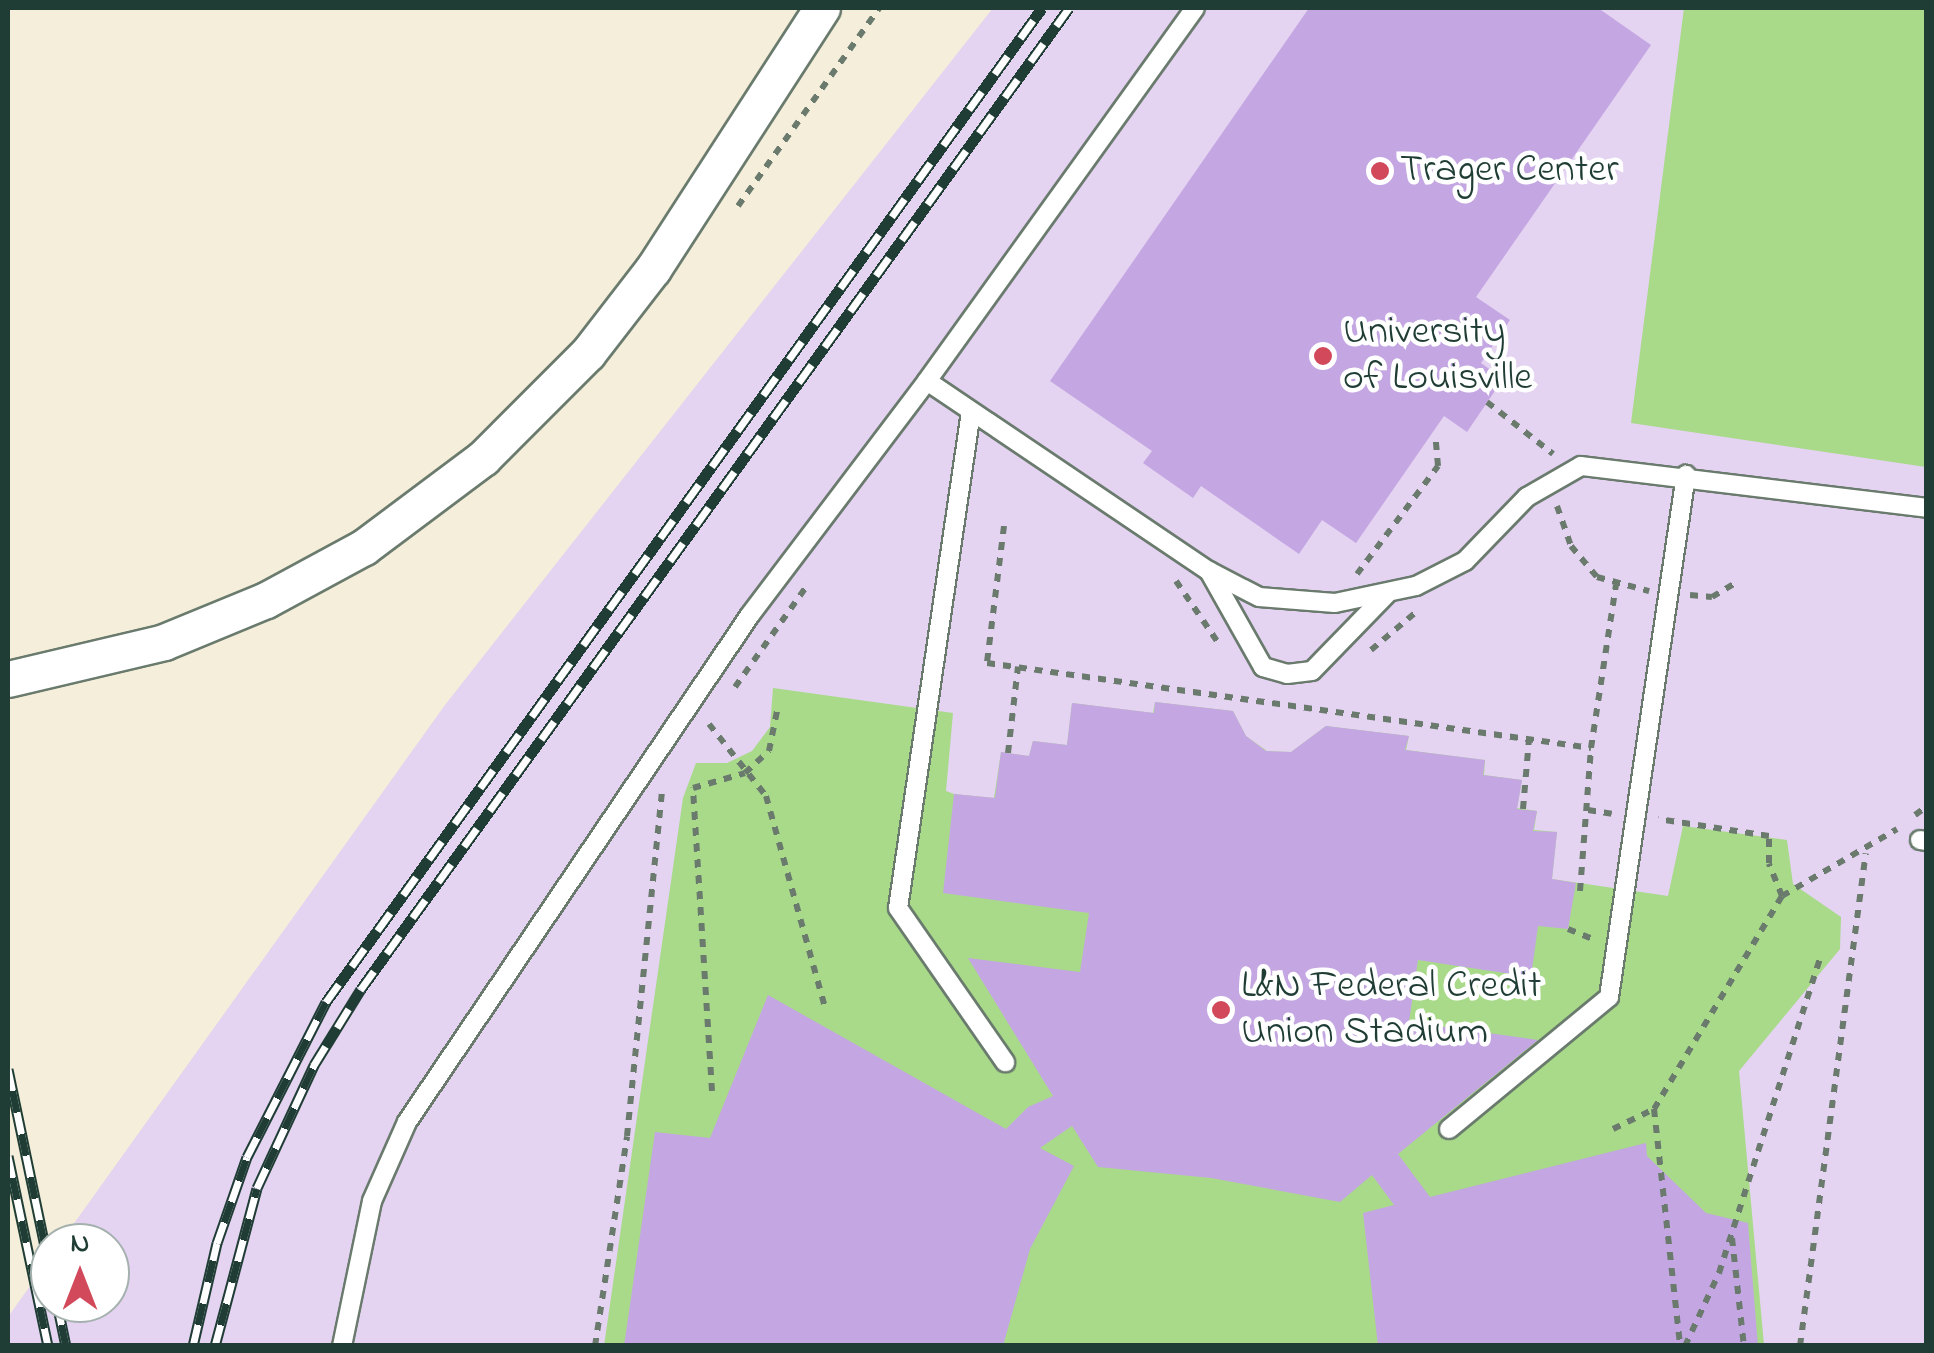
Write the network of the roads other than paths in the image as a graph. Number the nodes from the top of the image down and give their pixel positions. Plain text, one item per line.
1 (822, 8) edge
2 (1195, 8) edge
3 (927, 382) junction
4 (971, 412) junction
5 (1686, 475) junction
6 (1926, 508) edge
7 (1208, 571) junction
8 (1388, 594) junction
9 (8, 679) edge
10 (1005, 1062) dead end
11 (1450, 1130) dead end
12 (342, 1346) edge

1 - 9 street
2 - 3 lane
3 - 4 lane
3 - 12 lane
4 - 7 lane
4 - 10 lane
5 - 6 lane
5 - 8 lane
5 - 11 lane
7 - 8 lane
7 - 8 lane

